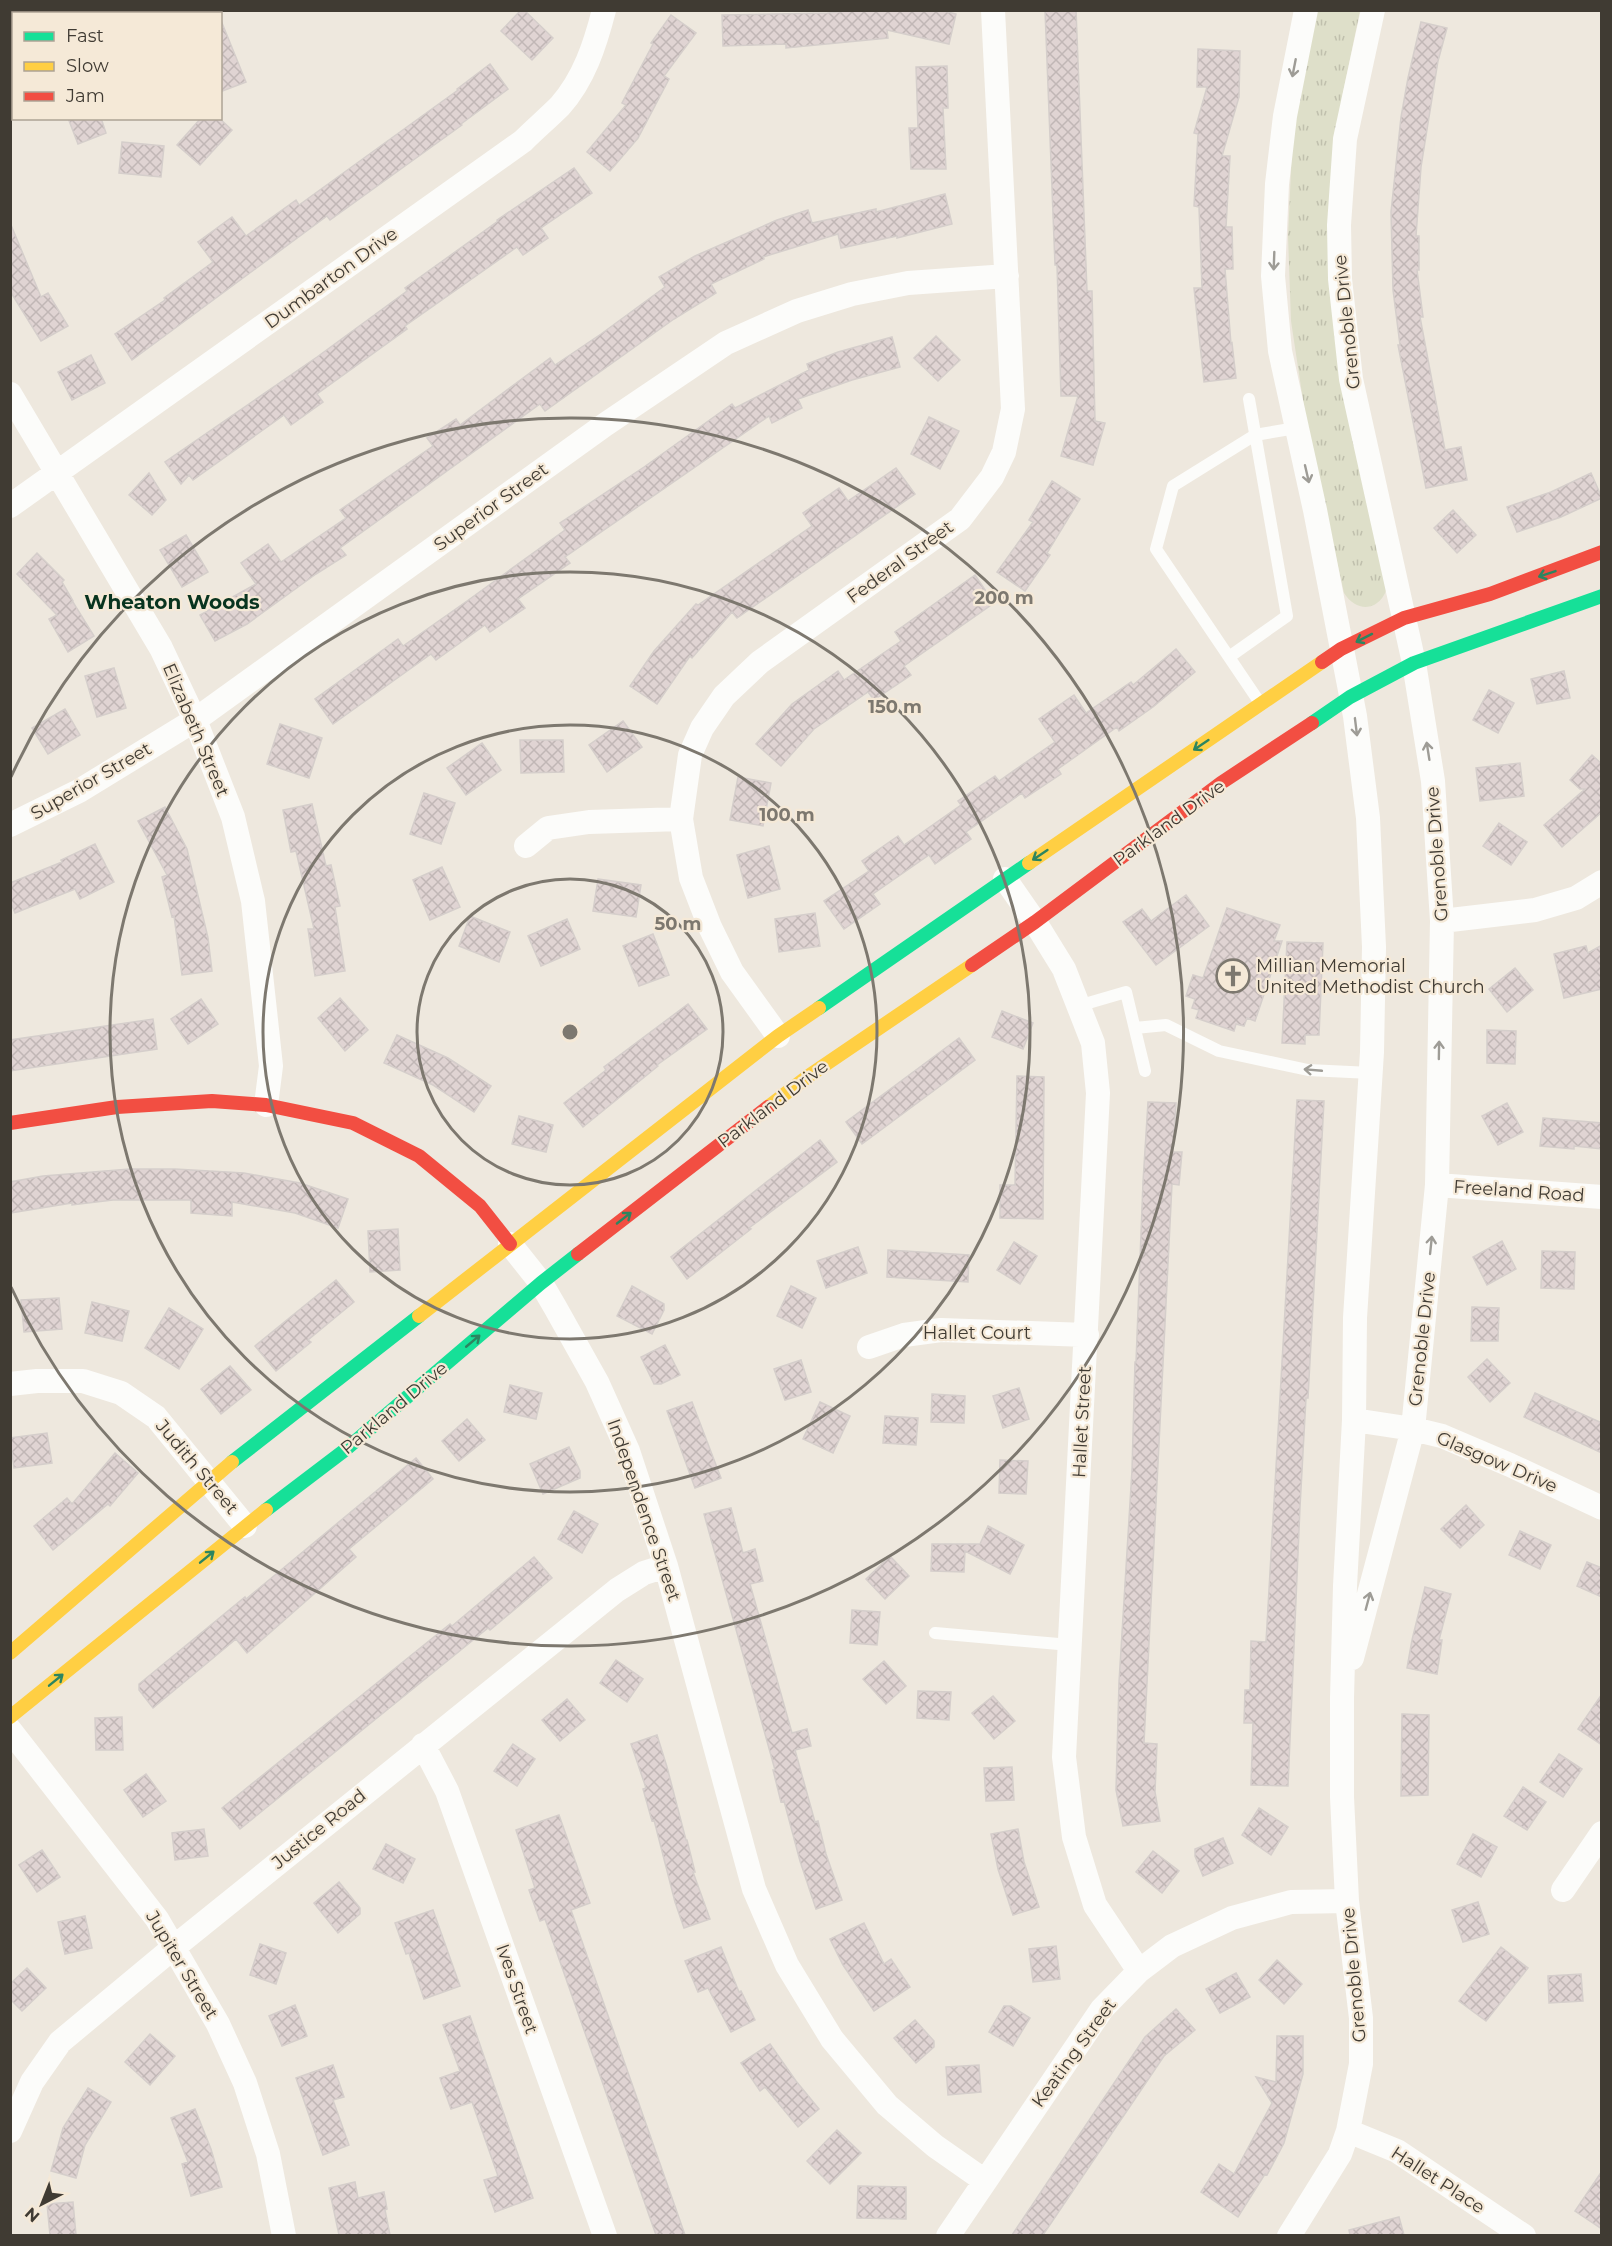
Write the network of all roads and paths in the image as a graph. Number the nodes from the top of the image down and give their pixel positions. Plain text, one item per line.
1 (604, 10) edge
2 (993, 10) edge
3 (1306, 10) edge
4 (1373, 10) edge
5 (1007, 276) junction
6 (10, 394) edge
7 (1249, 399) dead end
8 (1296, 428) junction
9 (1255, 435) junction
10 (58, 473) junction
11 (10, 506) edge
12 (1602, 552) edge
13 (1602, 596) edge
14 (1404, 618) junction
15 (1341, 649) junction
16 (1229, 657) junction
17 (1414, 663) junction
18 (1350, 697) junction
19 (1261, 704) junction
20 (195, 720) junction
21 (681, 819) junction
22 (10, 825) edge
23 (526, 846) dead end
24 (1005, 879) junction
25 (1602, 882) edge
26 (1442, 921) junction
27 (1035, 922) junction
28 (1078, 1006) junction
29 (1135, 1028) junction
30 (778, 1036) junction
31 (1145, 1071) dead end
32 (1371, 1073) junction
33 (266, 1104) junction
34 (10, 1123) edge
35 (1437, 1185) junction
36 (1602, 1197) edge
37 (510, 1244) junction
38 (541, 1283) junction
39 (1087, 1335) junction
40 (869, 1347) dead end
41 (10, 1384) edge
42 (1354, 1420) junction
43 (1413, 1429) junction
44 (208, 1480) junction
45 (1602, 1508) edge
46 (245, 1526) junction
47 (666, 1566) junction
48 (935, 1633) dead end
49 (1070, 1645) junction
50 (10, 1653) edge
51 (1342, 1698) junction
52 (10, 1717) edge
53 (10, 1730) edge
54 (423, 1745) junction
55 (1602, 1833) edge
56 (1563, 1890) dead end
57 (1347, 1901) junction
58 (173, 1947) junction
59 (1139, 1971) junction
60 (10, 2131) edge
61 (1348, 2131) junction
62 (985, 2181) junction
63 (284, 2235) edge
64 (605, 2235) edge
65 (948, 2235) edge
66 (1289, 2235) edge
67 (1524, 2235) edge

1 - 10 street, Dumbarton Drive
2 - 5 street, Federal Street
3 -> 8 street, Grenoble Drive
4 - 14 street, Grenoble Drive
5 - 20 street, Superior Street
5 - 21 street, Federal Street
6 - 10 street, Elizabeth Street
7 - 9 lane
8 - 9 lane
8 -> 15 street, Grenoble Drive
9 - 16 lane
9 - 16 lane
10 - 11 street, Dumbarton Drive
10 - 20 street, Elizabeth Street
12 -> 14 street
13 - 17 street, Parkland Drive
14 -> 15 street
14 - 17 street, Grenoble Drive
15 - 18 street, Grenoble Drive
15 - 19 street
16 - 19 lane
17 - 18 street, Parkland Drive
26 -> 17 street, Grenoble Drive
18 - 27 street, Parkland Drive
18 -> 32 street, Grenoble Drive
19 -> 24 street
20 - 22 street, Superior Street
20 - 33 street, Elizabeth Street
21 - 23 street
21 - 30 street, Federal Street
24 - 27 street, Hallet Street
24 - 30 street
25 - 26 street
35 -> 26 street, Grenoble Drive
27 - 28 street, Hallet Street
38 -> 27 street, Parkland Drive
28 - 29 lane
28 - 39 street, Hallet Street
29 - 31 lane
32 -> 29 lane
30 - 37 street
32 - 42 street, Grenoble Drive
33 - 34 street, Independence Street
33 - 37 street, Independence Street
35 - 36 street, Freeland Road
43 -> 35 street, Grenoble Drive
37 - 38 street, Independence Street
37 - 44 street
46 -> 38 street, Parkland Drive
38 - 47 street, Independence Street
39 - 40 street, Hallet Court
39 - 49 street, Hallet Street
41 - 44 street, Judith Street
42 - 43 street, Glasgow Drive
42 - 51 street, Grenoble Drive
43 - 45 street, Glasgow Drive
51 -> 43 street, Grenoble Drive
44 - 46 street, Judith Street
44 - 50 street
52 -> 46 street, Parkland Drive
47 - 54 street, Justice Road
47 - 62 street, Independence Street
48 - 49 lane
49 - 59 street, Hallet Street
51 - 57 street, Grenoble Drive
53 - 58 street, Jupiter Street
54 - 58 street, Justice Road
54 - 64 street, Ives Street
55 - 56 street
57 - 59 street, Keating Street
57 - 61 street, Grenoble Drive
58 - 60 street, Justice Road
58 - 63 street, Jupiter Street
59 - 62 street, Keating Street
61 - 66 street, Grenoble Drive
61 - 67 street, Hallet Place
62 - 65 street, Keating Street

